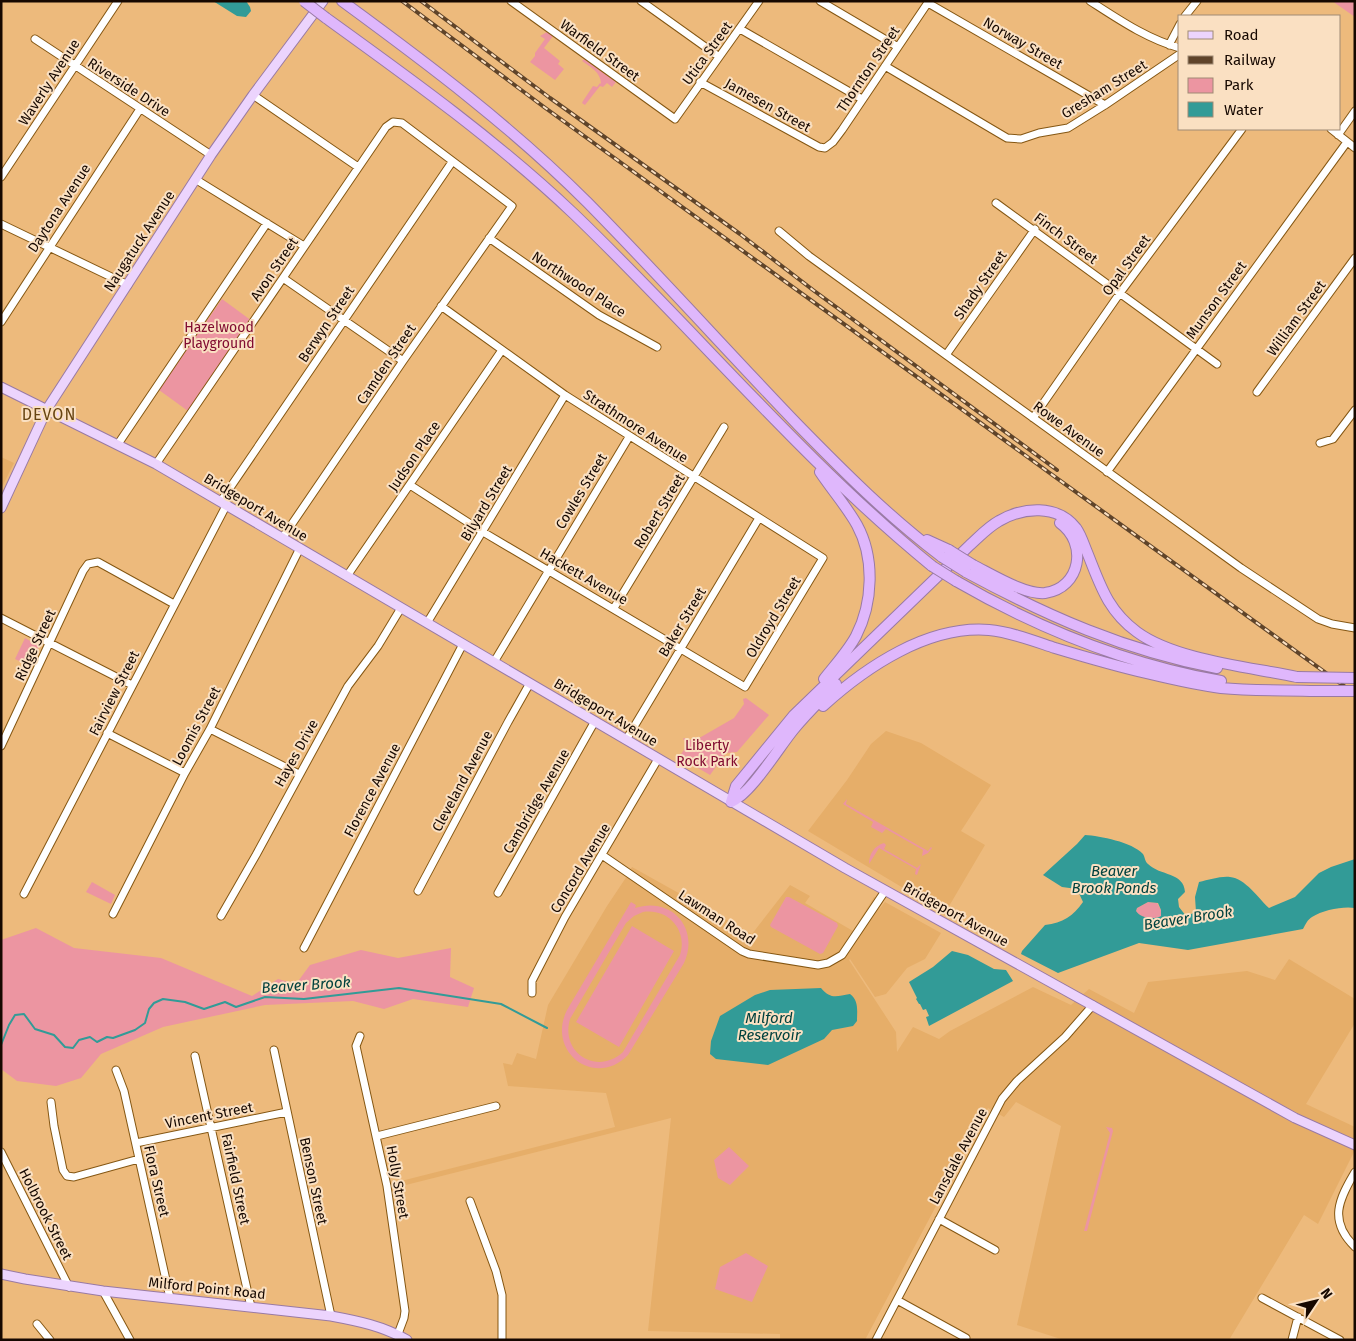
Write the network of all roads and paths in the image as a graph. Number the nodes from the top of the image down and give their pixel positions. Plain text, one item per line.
1 (118, 1) edge
2 (304, 1) edge
3 (323, 1) edge
4 (342, 1) edge
5 (511, 1) edge
6 (641, 1) edge
7 (759, 1) edge
8 (820, 1) edge
9 (1090, 1) edge
10 (1196, 1) edge
11 (928, 2) edge
12 (1100, 4) edge
13 (1186, 15) edge
14 (1178, 28) edge
15 (740, 29) junction
16 (35, 39) dead end
17 (1169, 45) junction
18 (898, 47) junction
19 (1178, 47) edge
20 (1178, 55) edge
21 (718, 56) junction
22 (74, 66) junction
23 (885, 66) junction
24 (700, 82) junction
25 (253, 95) junction
26 (862, 99) junction
27 (1105, 105) junction
28 (140, 109) junction
29 (1355, 111) edge
30 (675, 119) joint
31 (1241, 130) edge
32 (1332, 130) edge
33 (1338, 135) junction
34 (1347, 142) junction
35 (826, 148) joint
36 (1355, 148) edge
37 (211, 155) junction
38 (452, 162) junction
39 (358, 167) junction
40 (1, 177) edge
41 (195, 179) junction
42 (996, 203) dead end
43 (267, 223) junction
44 (1, 224) edge
45 (1034, 229) junction
46 (779, 230) dead end
47 (488, 238) junction
48 (49, 246) junction
49 (304, 246) junction
50 (1355, 258) edge
51 (283, 278) junction
52 (128, 285) junction
53 (1120, 293) junction
54 (441, 306) junction
55 (344, 320) junction
56 (1, 322) edge
57 (657, 347) dead end
58 (1196, 349) junction
59 (502, 350) junction
60 (946, 355) junction
61 (403, 361) junction
62 (1217, 364) dead end
63 (1, 386) edge
64 (1257, 392) dead end
65 (565, 395) junction
66 (47, 409) junction
67 (1355, 410) edge
68 (1033, 418) junction
69 (724, 427) dead end
70 (629, 436) junction
71 (1320, 443) dead end
72 (118, 444) junction
73 (802, 447) junction
74 (156, 464) junction
75 (1107, 472) junction
76 (694, 477) junction
77 (410, 485) junction
78 (224, 503) junction
79 (1, 508) edge
80 (758, 518) junction
81 (483, 532) junction
82 (282, 537) junction
83 (300, 548) junction
84 (823, 558) joint
85 (970, 569) junction
86 (548, 570) junction
87 (347, 576) junction
88 (174, 604) junction
89 (401, 608) junction
90 (614, 608) junction
91 (1, 618) edge
92 (427, 623) junction
93 (1355, 628) edge
94 (50, 642) junction
95 (463, 644) junction
96 (681, 648) junction
97 (494, 662) junction
98 (1297, 677) junction
99 (1355, 678) edge
100 (530, 683) junction
101 (132, 685) junction
102 (745, 688) joint
103 (1316, 691) junction
104 (1355, 691) edge
105 (794, 715) junction
106 (595, 721) junction
107 (210, 729) junction
108 (107, 733) junction
109 (626, 740) junction
110 (1, 746) edge
111 (776, 755) junction
112 (658, 759) junction
113 (185, 773) junction
114 (299, 774) junction
115 (731, 802) junction
116 (602, 855) junction
117 (418, 891) dead end
118 (886, 891) junction
119 (498, 893) dead end
120 (24, 894) dead end
121 (113, 914) dead end
122 (221, 916) dead end
123 (304, 948) dead end
124 (532, 993) dead end
125 (1093, 1005) junction
126 (360, 1036) dead end
127 (274, 1050) dead end
128 (195, 1056) dead end
129 (116, 1070) dead end
130 (51, 1102) dead end
131 (496, 1106) dead end
132 (287, 1112) junction
133 (212, 1126) junction
134 (377, 1136) junction
135 (136, 1143) junction
136 (1355, 1145) edge
137 (1, 1152) edge
138 (139, 1160) junction
139 (1355, 1172) edge
140 (470, 1201) dead end
141 (939, 1219) junction
142 (1355, 1247) edge
143 (995, 1250) dead end
144 (1, 1274) edge
145 (68, 1286) junction
146 (103, 1292) junction
147 (170, 1298) junction
148 (1262, 1298) dead end
149 (897, 1300) junction
150 (251, 1307) junction
151 (331, 1316) junction
152 (1298, 1317) junction
153 (37, 1324) dead end
154 (398, 1334) junction
155 (966, 1338) dead end
156 (50, 1340) edge
157 (130, 1340) edge
158 (407, 1340) edge
159 (502, 1340) edge
160 (876, 1340) edge
161 (1292, 1340) edge
162 (1340, 1340) edge

1 - 22 street, Waverly Avenue
2 - 73 highway, bridge
3 - 25 main road, Naugatuck Avenue
4 - 85 highway, bridge
5 - 30 street, Warfield Street
6 - 21 street
7 - 15 street, Utica Street
8 - 18 street
9 - 12 street
10 - 13 street
11 - 18 street, Thornton Street
11 - 27 street, Norway Street
12 - 17 street
14 - 17 street
15 - 21 street, Utica Street
15 - 26 street
16 - 22 street, Riverside Drive
17 - 19 street
18 - 23 street, Thornton Street
20 - 27 street, Gresham Street
21 - 24 street, Utica Street
22 - 28 street, Riverside Drive
22 - 40 street, Waverly Avenue
23 - 26 street, Thornton Street
23 - 27 street, Gresham Street
24 - 30 street, Utica Street
24 - 35 street, Jamesen Street
25 - 37 main road, Naugatuck Avenue
25 - 39 street
26 - 35 street, Thornton Street
28 - 37 street, Riverside Drive
28 - 48 street, Daytona Avenue
29 - 33 street
31 - 53 street, Opal Street
32 - 33 street
33 - 34 street
34 - 36 street
34 - 58 street, Munson Street
37 - 41 main road, Naugatuck Avenue
38 - 39 street, Avon Street
38 - 47 street, Camden Street
38 - 55 street, Berwyn Street
39 - 49 street, Avon Street
41 - 43 street
41 - 52 main road, Naugatuck Avenue
42 - 45 street, Finch Street
43 - 49 street
43 - 72 street
44 - 48 street
45 - 53 street, Finch Street
45 - 60 street, Shady Street
46 - 60 street, Rowe Avenue
47 - 54 street, Camden Street
47 - 57 street, Northwood Place
48 - 52 street
48 - 56 street, Daytona Avenue
49 - 51 street, Avon Street
50 - 64 street, William Street
51 - 55 street
51 - 74 street, Avon Street
52 - 66 main road, Naugatuck Avenue
53 - 58 street, Finch Street
53 - 68 street, Opal Street
54 - 59 street, Strathmore Avenue
54 - 61 street, Camden Street
55 - 61 street
55 - 78 street, Berwyn Street
58 - 62 street, Finch Street
58 - 75 street, Munson Street
59 - 65 street, Strathmore Avenue
59 - 77 street, Judson Place
60 - 68 street, Rowe Avenue
61 - 82 street, Camden Street
63 - 66 main road, Bridgeport Avenue
65 - 70 street, Strathmore Avenue
65 - 81 street, Bilyard Street
66 - 72 main road, Bridgeport Avenue
66 - 79 main road, Naugatuck Avenue
67 - 71 street
68 - 75 street, Rowe Avenue
69 - 76 street, Robert Street
70 - 76 street, Strathmore Avenue
70 - 86 street, Cowles Street
72 - 74 main road, Bridgeport Avenue
73 - 103 highway, bridge
73 - 105 highway
74 - 78 main road, Bridgeport Avenue
75 - 93 street, Rowe Avenue
76 - 80 street, Strathmore Avenue
76 - 90 street, Robert Street
77 - 81 street, Hackett Avenue
77 - 87 street, Judson Place
78 - 82 main road, Bridgeport Avenue
78 - 88 street, Fairview Street
80 - 84 street, Strathmore Avenue
80 - 96 street, Baker Street
81 - 86 street, Hackett Avenue
81 - 92 street, Bilyard Street
82 - 83 main road, Bridgeport Avenue
83 - 87 main road, Bridgeport Avenue
83 - 107 street, Loomis Street
84 - 102 street, Oldroyd Street
85 - 98 highway
85 - 111 highway
86 - 90 street, Hackett Avenue
86 - 97 street, Cowles Street
87 - 89 main road, Bridgeport Avenue
88 - 94 street, Ridge Street
88 - 101 street, Fairview Street
89 - 92 main road, Bridgeport Avenue
89 - 114 street, Hayes Drive
90 - 96 street, Hackett Avenue
91 - 94 street
92 - 95 main road, Bridgeport Avenue
94 - 101 street
94 - 110 street, Ridge Street
95 - 97 main road, Bridgeport Avenue
95 - 123 street, Florence Avenue
96 - 102 street, Hackett Avenue
96 - 109 street, Baker Street
97 - 100 main road, Bridgeport Avenue
98 - 99 highway, bridge
98 - 105 highway
100 - 106 main road, Bridgeport Avenue
100 - 117 street, Cleveland Avenue
101 - 108 street, Fairview Street
103 - 104 highway, bridge
103 - 111 highway
105 - 115 highway
106 - 109 main road, Bridgeport Avenue
106 - 119 street, Cambridge Avenue
107 - 113 street, Loomis Street
107 - 114 street
108 - 113 street
108 - 120 street, Fairview Street
109 - 112 main road, Bridgeport Avenue
111 - 115 highway
112 - 115 main road, Bridgeport Avenue
112 - 116 street, Concord Avenue
113 - 121 street, Loomis Street
114 - 122 street, Hayes Drive
115 - 118 main road, Bridgeport Avenue
116 - 118 street, Lawman Road
116 - 124 street, Concord Avenue
118 - 125 main road, Bridgeport Avenue
125 - 136 main road, Bridgeport Avenue
125 - 141 street, Lansdale Avenue
126 - 134 street, Holly Street
127 - 132 street, Benson Street
128 - 133 street, Fairfield Street
129 - 135 street, Flora Street
130 - 138 street
131 - 134 street
132 - 133 street, Vincent Street
132 - 151 street, Benson Street
133 - 135 street, Vincent Street
133 - 150 street, Fairfield Street
134 - 154 street, Holly Street
135 - 138 street, Flora Street
137 - 145 street, Holbrook Street
138 - 147 street, Flora Street
139 - 142 street
140 - 159 street
141 - 143 street
141 - 149 street, Lansdale Avenue
144 - 145 main road, Milford Point Road
145 - 146 main road, Milford Point Road
146 - 147 main road, Milford Point Road
146 - 157 street
147 - 150 main road, Milford Point Road
148 - 152 street
149 - 155 street
149 - 160 street, Lansdale Avenue
150 - 151 main road, Milford Point Road
151 - 154 main road, Milford Point Road
152 - 161 street
152 - 162 street
153 - 156 street
154 - 158 main road, Milford Point Road

